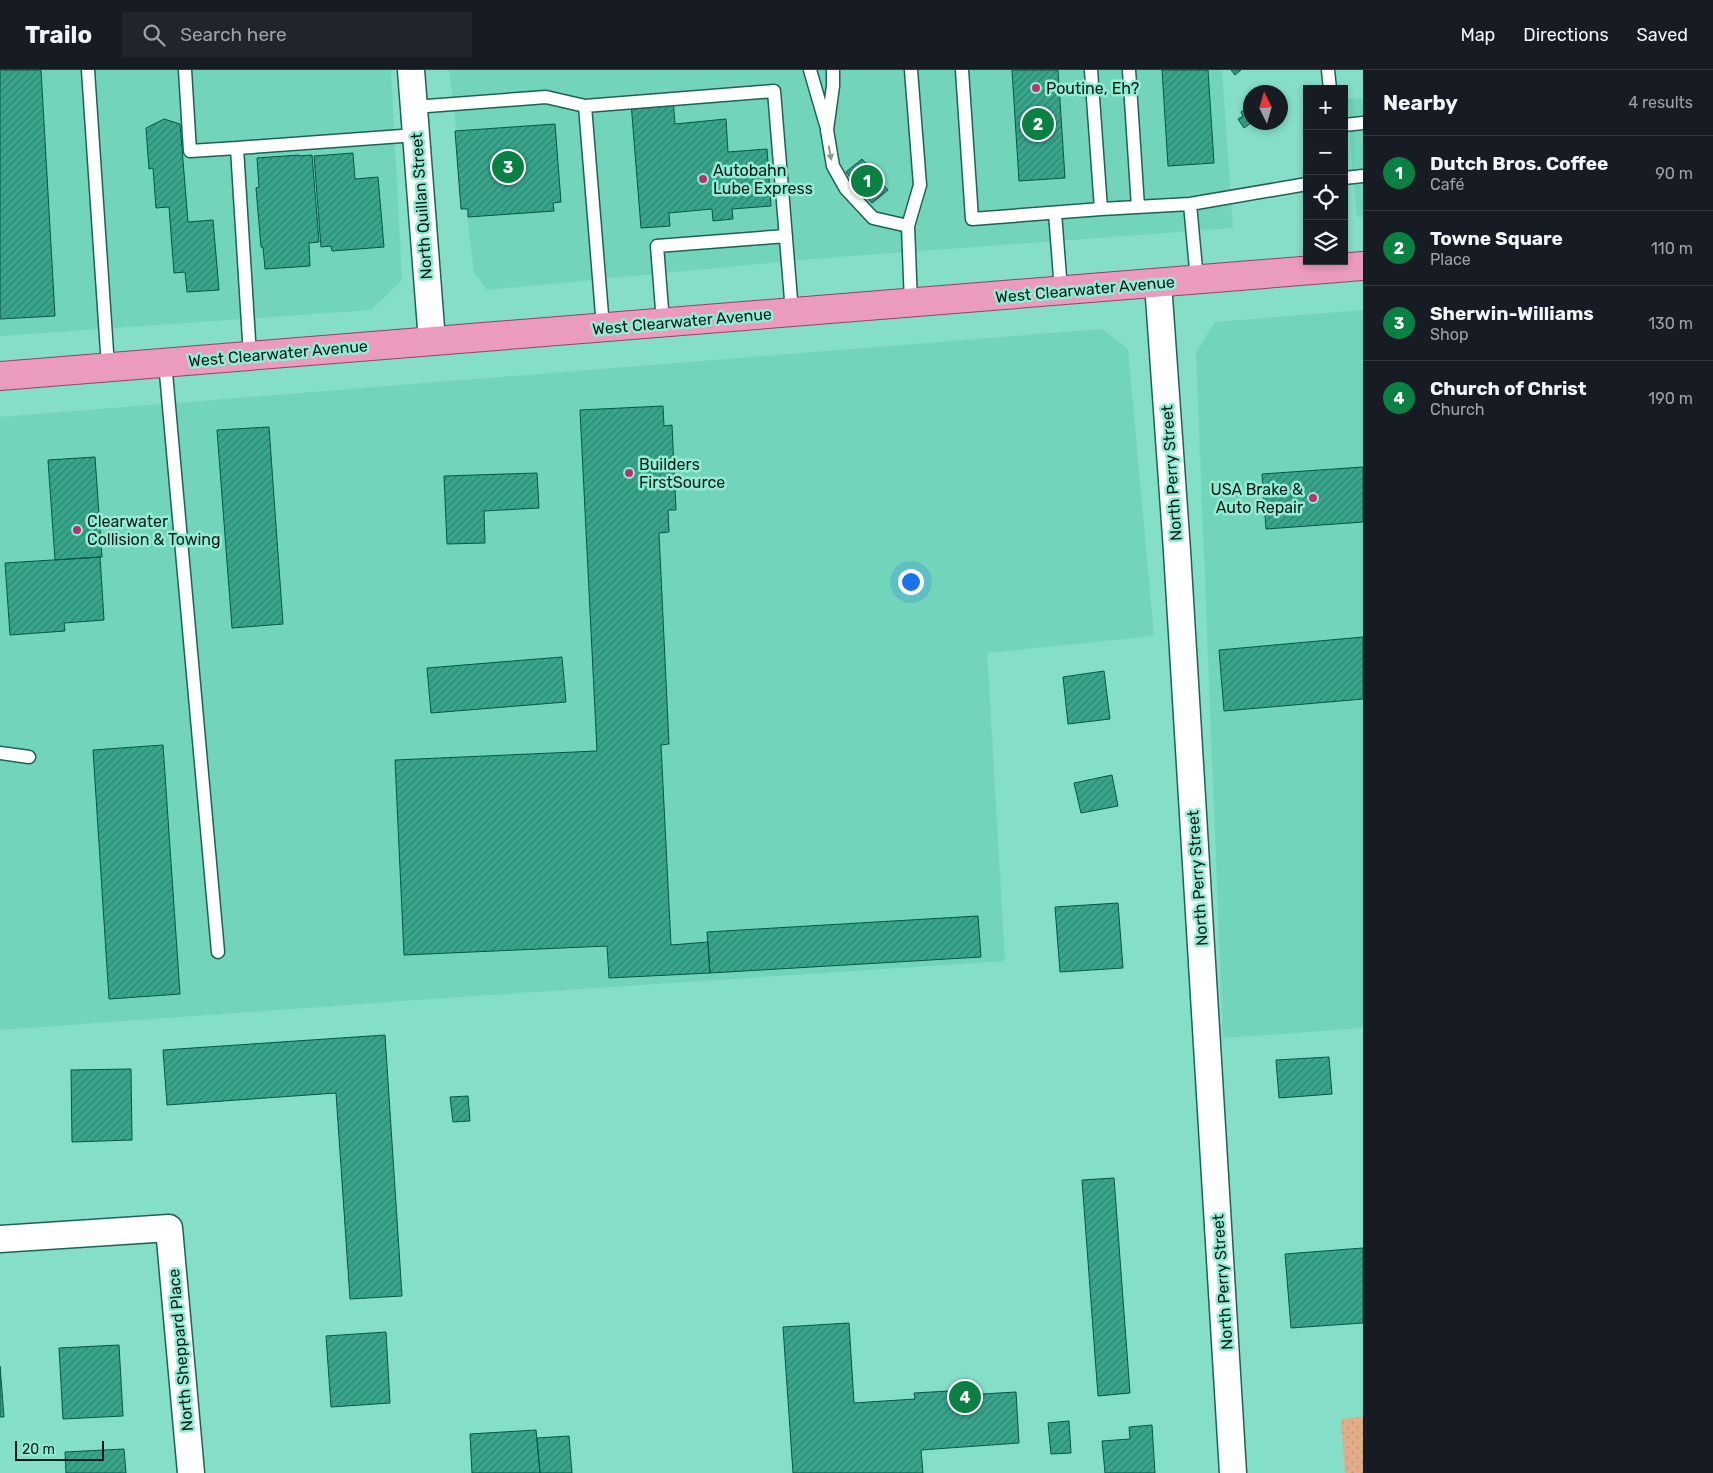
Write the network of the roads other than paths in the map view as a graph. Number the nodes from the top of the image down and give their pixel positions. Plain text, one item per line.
1 (88, 70) edge
2 (185, 70) edge
3 (411, 70) edge
4 (810, 70) edge
5 (833, 70) edge
6 (911, 70) edge
7 (962, 70) edge
8 (1091, 70) edge
9 (1129, 70) edge
10 (1328, 70) edge
11 (1330, 85) edge
12 (585, 106) junction
13 (414, 107) junction
14 (1363, 123) edge
15 (1348, 125) edge
16 (827, 130) junction
17 (416, 135) junction
18 (236, 148) junction
19 (1363, 176) edge
20 (1348, 178) edge
21 (1303, 185) edge
22 (1190, 204) junction
23 (1138, 207) junction
24 (1101, 209) junction
25 (1055, 213) junction
26 (908, 226) junction
27 (786, 236) junction
28 (1350, 265) edge
29 (1197, 280) junction
30 (1158, 282) junction
31 (1061, 290) junction
32 (910, 303) junction
33 (792, 312) junction
34 (663, 322) junction
35 (603, 327) junction
36 (432, 341) junction
37 (250, 356) junction
38 (165, 362) junction
39 (108, 367) junction
40 (0, 376) edge
41 (0, 753) edge
42 (29, 757) dead end
43 (218, 952) dead end
44 (0, 1239) edge
45 (191, 1473) edge
46 (1233, 1473) edge

1 - 39 lane
2 - 18 lane
3 - 13 street, North Quillan Street
4 - 16 lane
5 - 16 lane
6 - 26 lane
7 - 25 lane
8 - 24 lane
9 - 23 lane
10 - 11 lane
12 - 13 lane
12 - 27 lane
12 - 35 lane
13 - 17 street, North Quillan Street
14 - 15 lane
16 -> 26 lane
17 - 18 lane
17 - 36 street, North Quillan Street
18 - 37 lane
19 - 20 lane
21 - 22 lane
22 - 23 lane
22 - 29 lane
23 - 24 lane
24 - 25 lane
25 - 31 lane
26 - 32 lane
27 - 33 lane
27 - 34 lane
28 - 29 main road, West Clearwater Avenue
29 - 30 main road, West Clearwater Avenue
30 - 31 main road, West Clearwater Avenue
30 - 46 street, North Perry Street
31 - 32 main road, West Clearwater Avenue
32 - 33 main road, West Clearwater Avenue
33 - 34 main road, West Clearwater Avenue
34 - 35 main road, West Clearwater Avenue
35 - 36 main road, West Clearwater Avenue
36 - 37 main road, West Clearwater Avenue
37 - 38 main road, West Clearwater Avenue
38 - 39 main road, West Clearwater Avenue
38 - 43 lane
39 - 40 main road, West Clearwater Avenue
41 - 42 lane
44 - 45 street, North Sheppard Place

